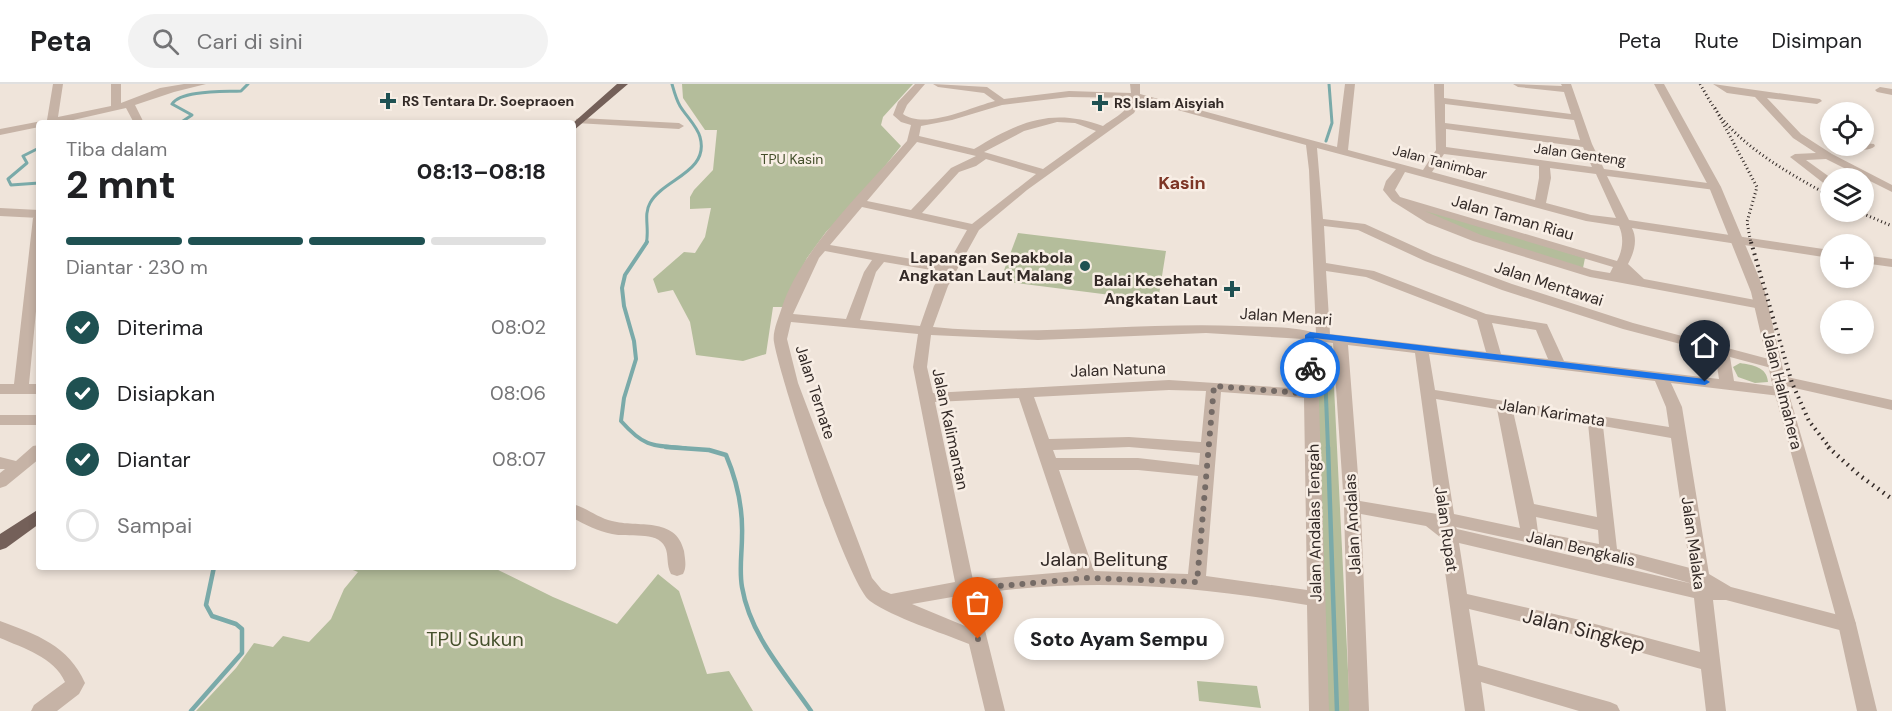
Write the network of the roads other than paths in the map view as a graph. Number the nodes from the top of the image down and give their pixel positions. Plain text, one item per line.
1 (58, 84) edge
2 (116, 84) edge
3 (201, 84) edge
4 (623, 84) edge
5 (920, 84) edge
6 (938, 84) edge
7 (1052, 84) edge
8 (1350, 84) edge
9 (1439, 84) edge
10 (1518, 84) edge
11 (1659, 84) edge
12 (1718, 84) edge
13 (174, 87) edge
14 (1568, 87) edge
15 (1136, 90) edge
16 (1880, 90) dead end
17 (1892, 92) edge
18 (1059, 95) junction
19 (1759, 95) junction
20 (1440, 100) junction
21 (1818, 101) dead end
22 (1002, 102) junction
23 (116, 104) junction
24 (129, 104) junction
25 (1579, 118) junction
26 (84, 119) edge
27 (45, 120) edge
28 (137, 120) edge
29 (1440, 124) junction
30 (36, 125) edge
31 (577, 125) edge
32 (679, 126) dead end
33 (915, 130) junction
34 (1104, 130) junction
35 (0, 132) edge
36 (1805, 141) junction
37 (1820, 142) edge
38 (1311, 143) junction
39 (1587, 144) junction
40 (1441, 150) junction
41 (1342, 151) junction
42 (1820, 151) edge
43 (976, 152) junction
44 (1828, 156) joint
45 (1544, 164) junction
46 (1403, 167) junction
47 (955, 170) junction
48 (1599, 172) junction
49 (1045, 173) junction
50 (1425, 173) junction
51 (1820, 176) edge
52 (1715, 187) junction
53 (1892, 189) edge
54 (1396, 200) junction
55 (861, 203) junction
56 (1540, 205) junction
57 (0, 212) edge
58 (914, 214) junction
59 (36, 215) edge
60 (1318, 222) junction
61 (1622, 224) junction
62 (974, 228) junction
63 (1739, 240) junction
64 (36, 244) edge
65 (820, 247) junction
66 (1820, 252) edge
67 (880, 258) junction
68 (1874, 261) edge
69 (1892, 263) edge
70 (1318, 266) junction
71 (1622, 266) junction
72 (949, 269) junction
73 (1612, 278) junction
74 (1638, 280) junction
75 (1761, 305) junction
76 (786, 317) junction
77 (1483, 318) junction
78 (852, 322) junction
79 (925, 330) junction
80 (1324, 336) junction
81 (1421, 348) junction
82 (1722, 353) junction
83 (1495, 357) junction
84 (1558, 364) junction
85 (1661, 377) junction
86 (1778, 379) junction
87 (1727, 384) junction
88 (1214, 386) junction
89 (0, 389) edge
90 (21, 389) junction
91 (36, 389) edge
92 (1025, 392) junction
93 (1426, 393) junction
94 (1312, 394) junction
95 (927, 398) junction
96 (1504, 404) junction
97 (1891, 408) edge
98 (1595, 419) junction
99 (0, 420) edge
100 (36, 420) edge
101 (1677, 434) junction
102 (1044, 445) junction
103 (1208, 448) junction
104 (36, 453) edge
105 (0, 463) edge
106 (1050, 464) junction
107 (20, 467) junction
108 (1206, 471) junction
109 (0, 482) edge
110 (1352, 507) junction
111 (1527, 509) junction
112 (576, 512) edge
113 (36, 517) edge
114 (1442, 525) junction
115 (1605, 525) junction
116 (1530, 536) junction
117 (0, 543) edge
118 (1609, 553) junction
119 (677, 569) dead end
120 (1088, 578) junction
121 (1197, 582) junction
122 (1701, 586) junction
123 (966, 589) junction
124 (1314, 599) junction
125 (1457, 599) junction
126 (889, 602) junction
127 (1847, 624) junction
128 (0, 629) edge
129 (978, 639) junction
130 (1709, 663) junction
131 (1470, 671) junction
132 (41, 711) edge
133 (995, 711) edge
134 (1319, 711) edge
135 (1359, 711) edge
136 (1475, 711) edge
137 (1610, 711) edge
138 (1716, 711) edge
139 (1866, 711) edge

1 - 27 street
2 - 23 street
3 - 13 street
4 - 31 main road
5 - 33 street
6 - 22 street
7 - 18 street
8 - 41 street
9 - 20 street
10 - 14 street
11 - 52 street, Jalan Halmahera
12 - 19 street
13 - 23 street
13 - 24 street
14 - 25 street
15 - 18 street, Jalan Tanimbar
15 - 34 street, Jalan Kalimantan
15 - 38 street, Jalan Tanimbar
16 - 17 street
18 - 22 street, Jalan Tanimbar
19 - 21 street
19 - 36 street
20 - 25 street
20 - 29 street
22 - 33 street, Jalan Tanimbar
23 - 24 street
23 - 26 street
24 - 28 street
25 - 39 street
29 - 39 street
29 - 40 street
30 - 35 street
31 - 32 street
33 - 43 street
33 - 55 street, Jalan Ternate
34 - 43 street
34 - 49 street, Jalan Kalimantan
36 - 37 street
36 - 42 street
38 - 41 street, Jalan Tanimbar
38 - 60 street
39 - 48 street
40 - 45 street, Jalan Genteng
40 - 50 street
41 - 46 street, Jalan Tanimbar
43 - 47 street
43 - 47 street
43 - 49 street
44 - 51 street
44 - 53 street
45 - 48 street, Jalan Genteng
45 - 56 street
46 - 50 street, Jalan Tanimbar
46 - 54 street
47 - 58 street
48 - 52 street, Jalan Genteng
48 - 61 street
49 - 62 street, Jalan Kalimantan
50 - 56 street, Jalan Tanimbar
52 - 63 street, Jalan Halmahera
54 - 71 street, Jalan Taman Riau
54 - 73 street, Jalan Taman Riau
55 - 58 street
55 - 65 street, Jalan Ternate
56 - 61 street, Jalan Tanimbar
57 - 59 street
58 - 62 street
60 - 70 street
60 - 82 street, Jalan Mentawai
61 - 63 street, Jalan Tanimbar
61 - 71 street
62 - 72 street, Jalan Kalimantan
63 - 66 street, Jalan Tanimbar
63 - 75 street, Jalan Halmahera
64 - 90 street
65 - 67 street
65 - 76 street, Jalan Ternate
67 - 72 street
67 - 78 street
68 - 69 street
70 - 77 street
70 - 80 street
71 - 73 street
71 - 74 street, Jalan Taman Riau
72 - 79 street, Jalan Kalimantan
73 - 74 street, Jalan Taman Riau
74 - 75 street, Jalan Taman Riau
75 - 86 street, Jalan Halmahera
76 - 78 street, Jalan Menari
76 - 126 street, Jalan Ternate
77 - 83 street
77 - 84 street
78 - 79 street, Jalan Menari
79 - 80 street, Jalan Menari
79 - 95 street, Jalan Kalimantan
80 - 81 street, Jalan Menari
80 - 94 street, Jalan Andalas Tengah
80 - 110 street, Jalan Andalas
81 - 83 street, Jalan Menari
81 - 93 street, Jalan Rupat
82 - 86 street, Jalan Mentawai
82 - 87 street
83 - 84 street, Jalan Menari
84 - 85 street, Jalan Menari
85 - 87 street, Jalan Menari
85 - 101 street, Jalan Malaka
86 - 87 street, Jalan Menari
86 - 97 street
86 - 127 street, Jalan Halmahera
88 - 92 street, Jalan Natuna
88 - 94 street, Jalan Natuna
88 - 103 street
89 - 90 street
90 - 91 street
92 - 95 street, Jalan Natuna
92 - 102 street
93 - 96 street, Jalan Karimata
93 - 114 street, Jalan Rupat
94 - 124 street, Jalan Andalas Tengah
95 - 123 street, Jalan Kalimantan
96 - 98 street, Jalan Karimata
96 - 111 street
98 - 101 street, Jalan Karimata
98 - 115 street
99 - 100 street
101 - 122 street, Jalan Malaka
102 - 103 street
102 - 106 street
103 - 108 street
104 - 107 street
105 - 107 street
106 - 108 street
106 - 120 street
107 - 109 street
108 - 121 street
110 - 114 street, Jalan Bengkalis
110 - 135 street, Jalan Andalas
111 - 115 street
111 - 116 street
112 - 119 street
113 - 117 main road
114 - 116 street, Jalan Bengkalis
114 - 122 street, Jalan Bengkalis
114 - 125 street, Jalan Rupat
115 - 118 street
116 - 118 street, Jalan Bengkalis
118 - 122 street, Jalan Bengkalis
120 - 121 street, Jalan Belitung
120 - 123 street, Jalan Belitung
121 - 124 street, Jalan Belitung
122 - 127 street, Jalan Bengkalis
122 - 130 street, Jalan Malaka
123 - 126 street
123 - 129 street, Jalan Kalimantan
124 - 134 street, Jalan Andalas Tengah
125 - 130 street, Jalan Singkep
125 - 131 street, Jalan Rupat
126 - 129 street, Jalan Ternate
127 - 139 street, Jalan Halmahera
128 - 132 street
129 - 133 street, Jalan Kalimantan
130 - 138 street, Jalan Malaka
131 - 136 street, Jalan Rupat
131 - 137 street

